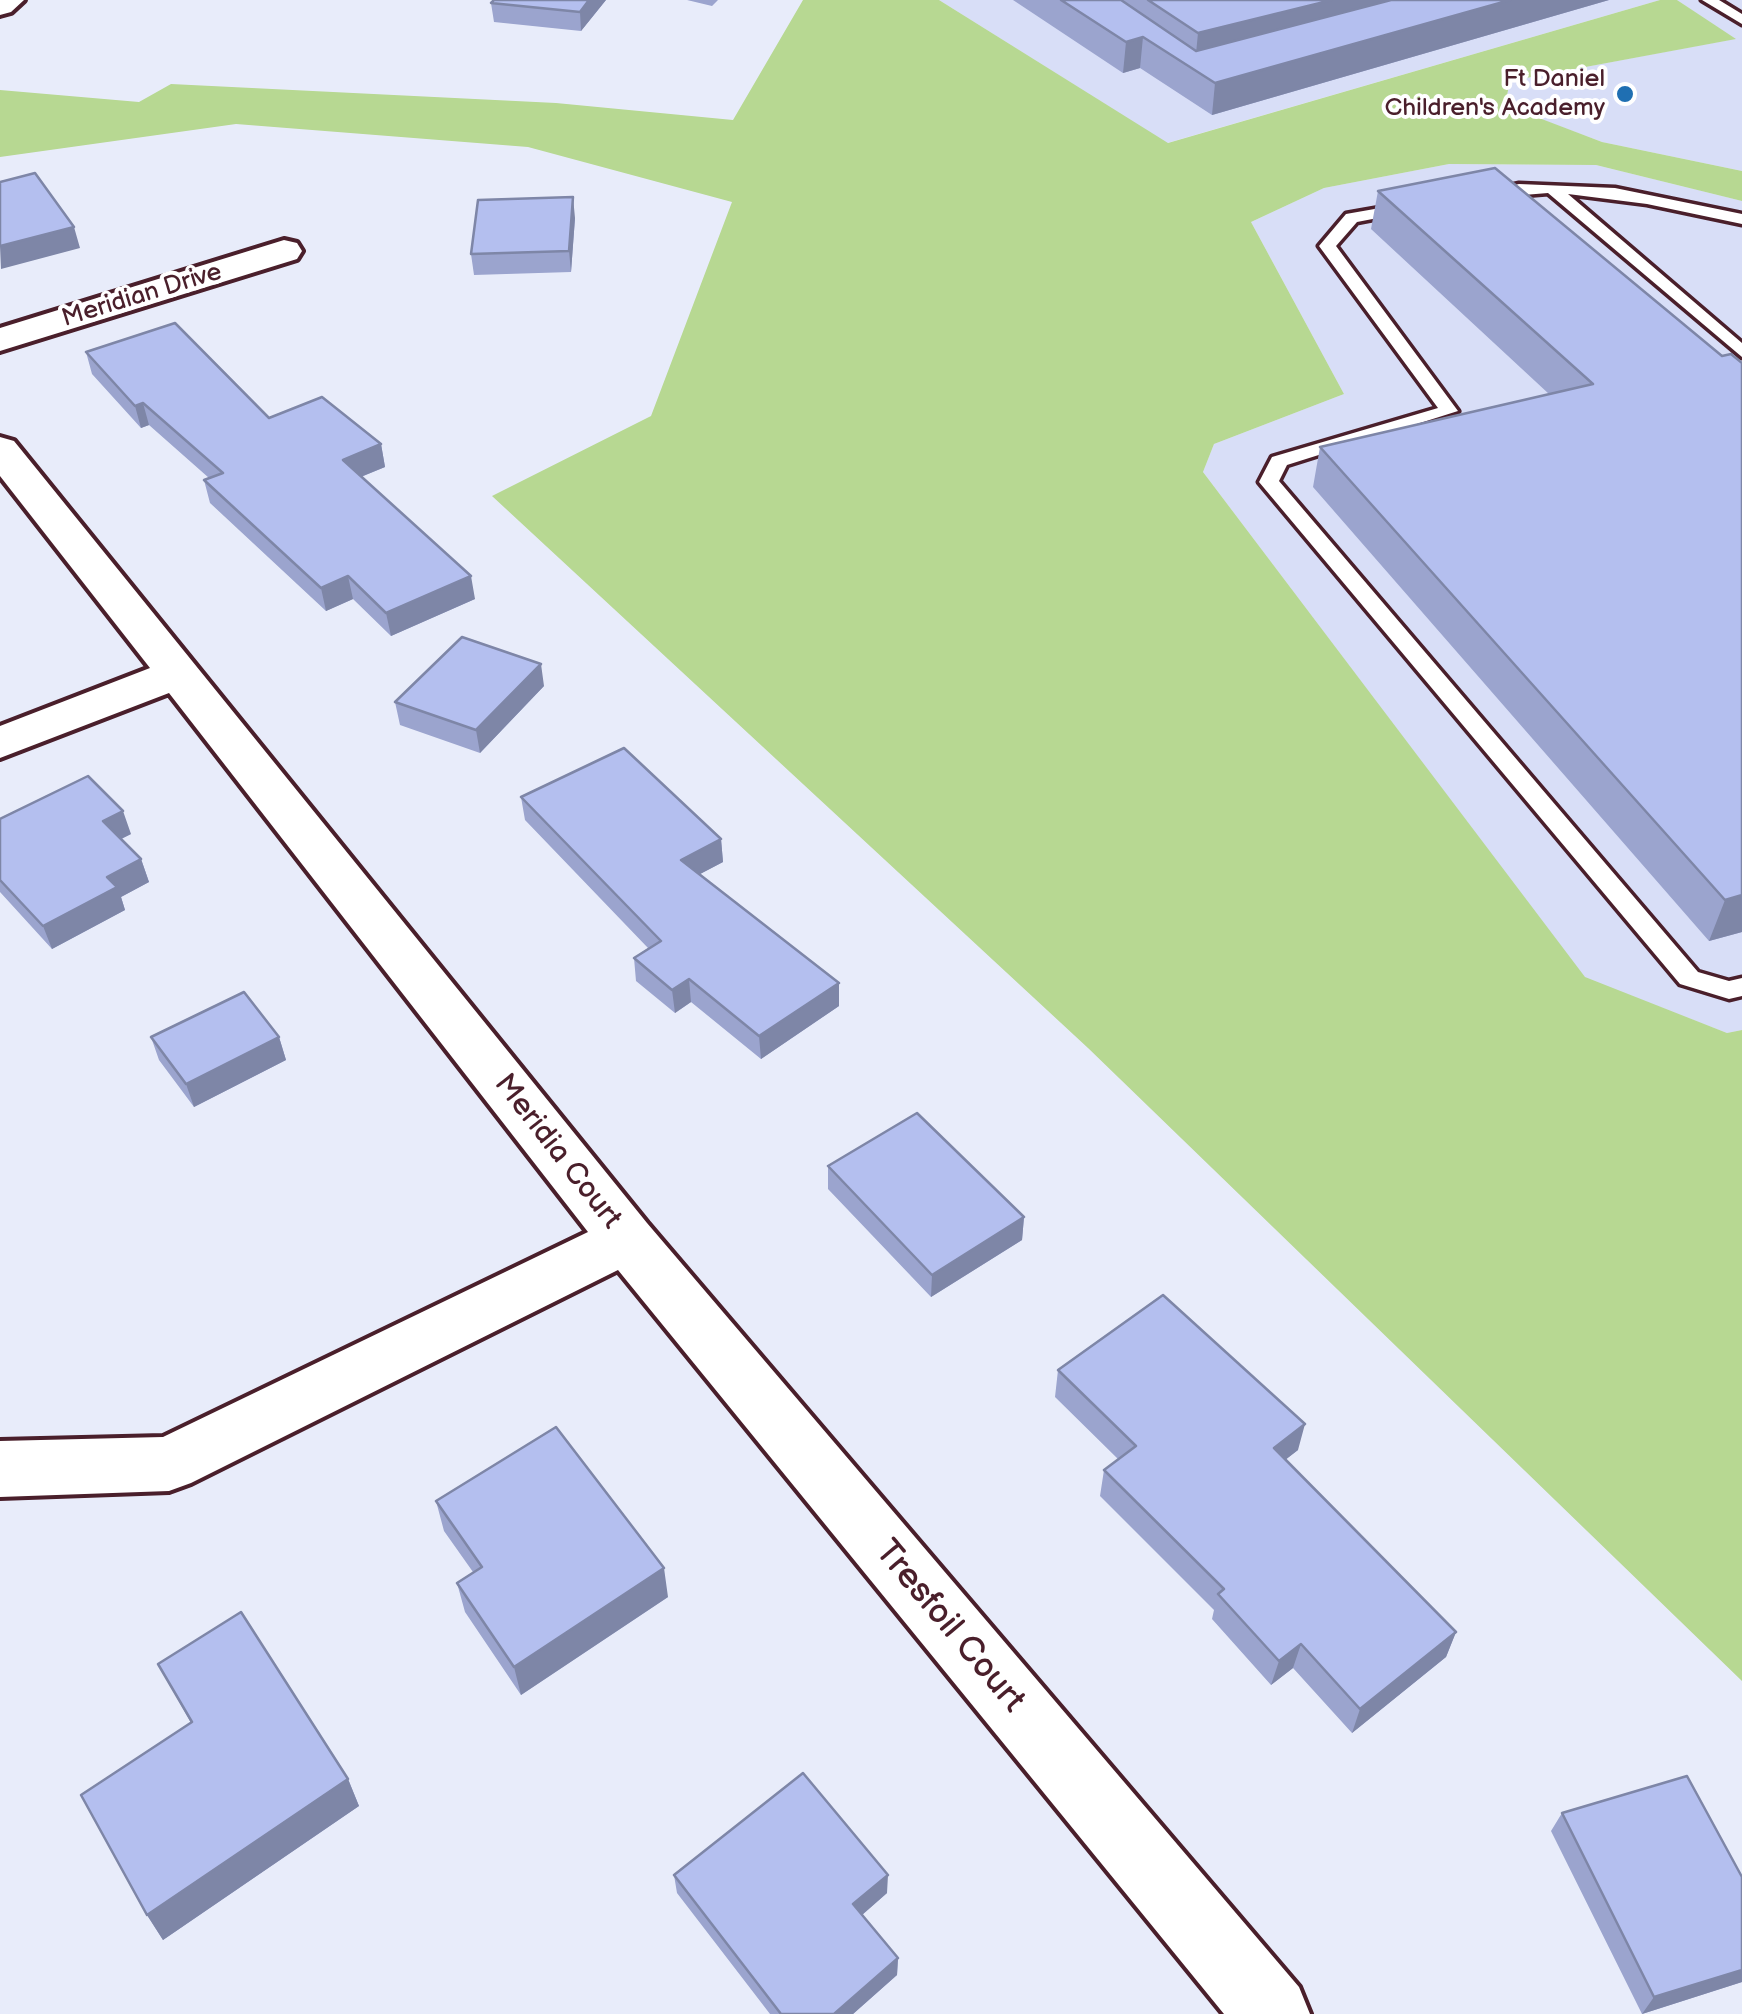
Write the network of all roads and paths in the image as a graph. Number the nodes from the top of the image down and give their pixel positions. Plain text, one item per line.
1 (8, 0) edge
2 (1709, 0) edge
3 (0, 6) edge
4 (1742, 20) edge
5 (1554, 190) junction
6 (1460, 198) edge
7 (1424, 205) edge
8 (1742, 219) edge
9 (284, 251) dead end
10 (0, 340) edge
11 (1742, 352) edge
12 (0, 449) edge
13 (177, 674) junction
14 (0, 743) edge
15 (1742, 988) edge
16 (626, 1239) junction
17 (0, 1468) edge
18 (1272, 2014) edge

1 - 3 street
2 - 4 lane
5 - 6 lane
5 - 8 lane
5 - 11 lane
7 - 15 lane
9 - 10 street, Meridian Drive
12 - 13 street, Meridia Court
13 - 14 street
13 - 16 street, Meridia Court
16 - 17 street, Meridia Court
16 - 18 street, Tresfoil Court

